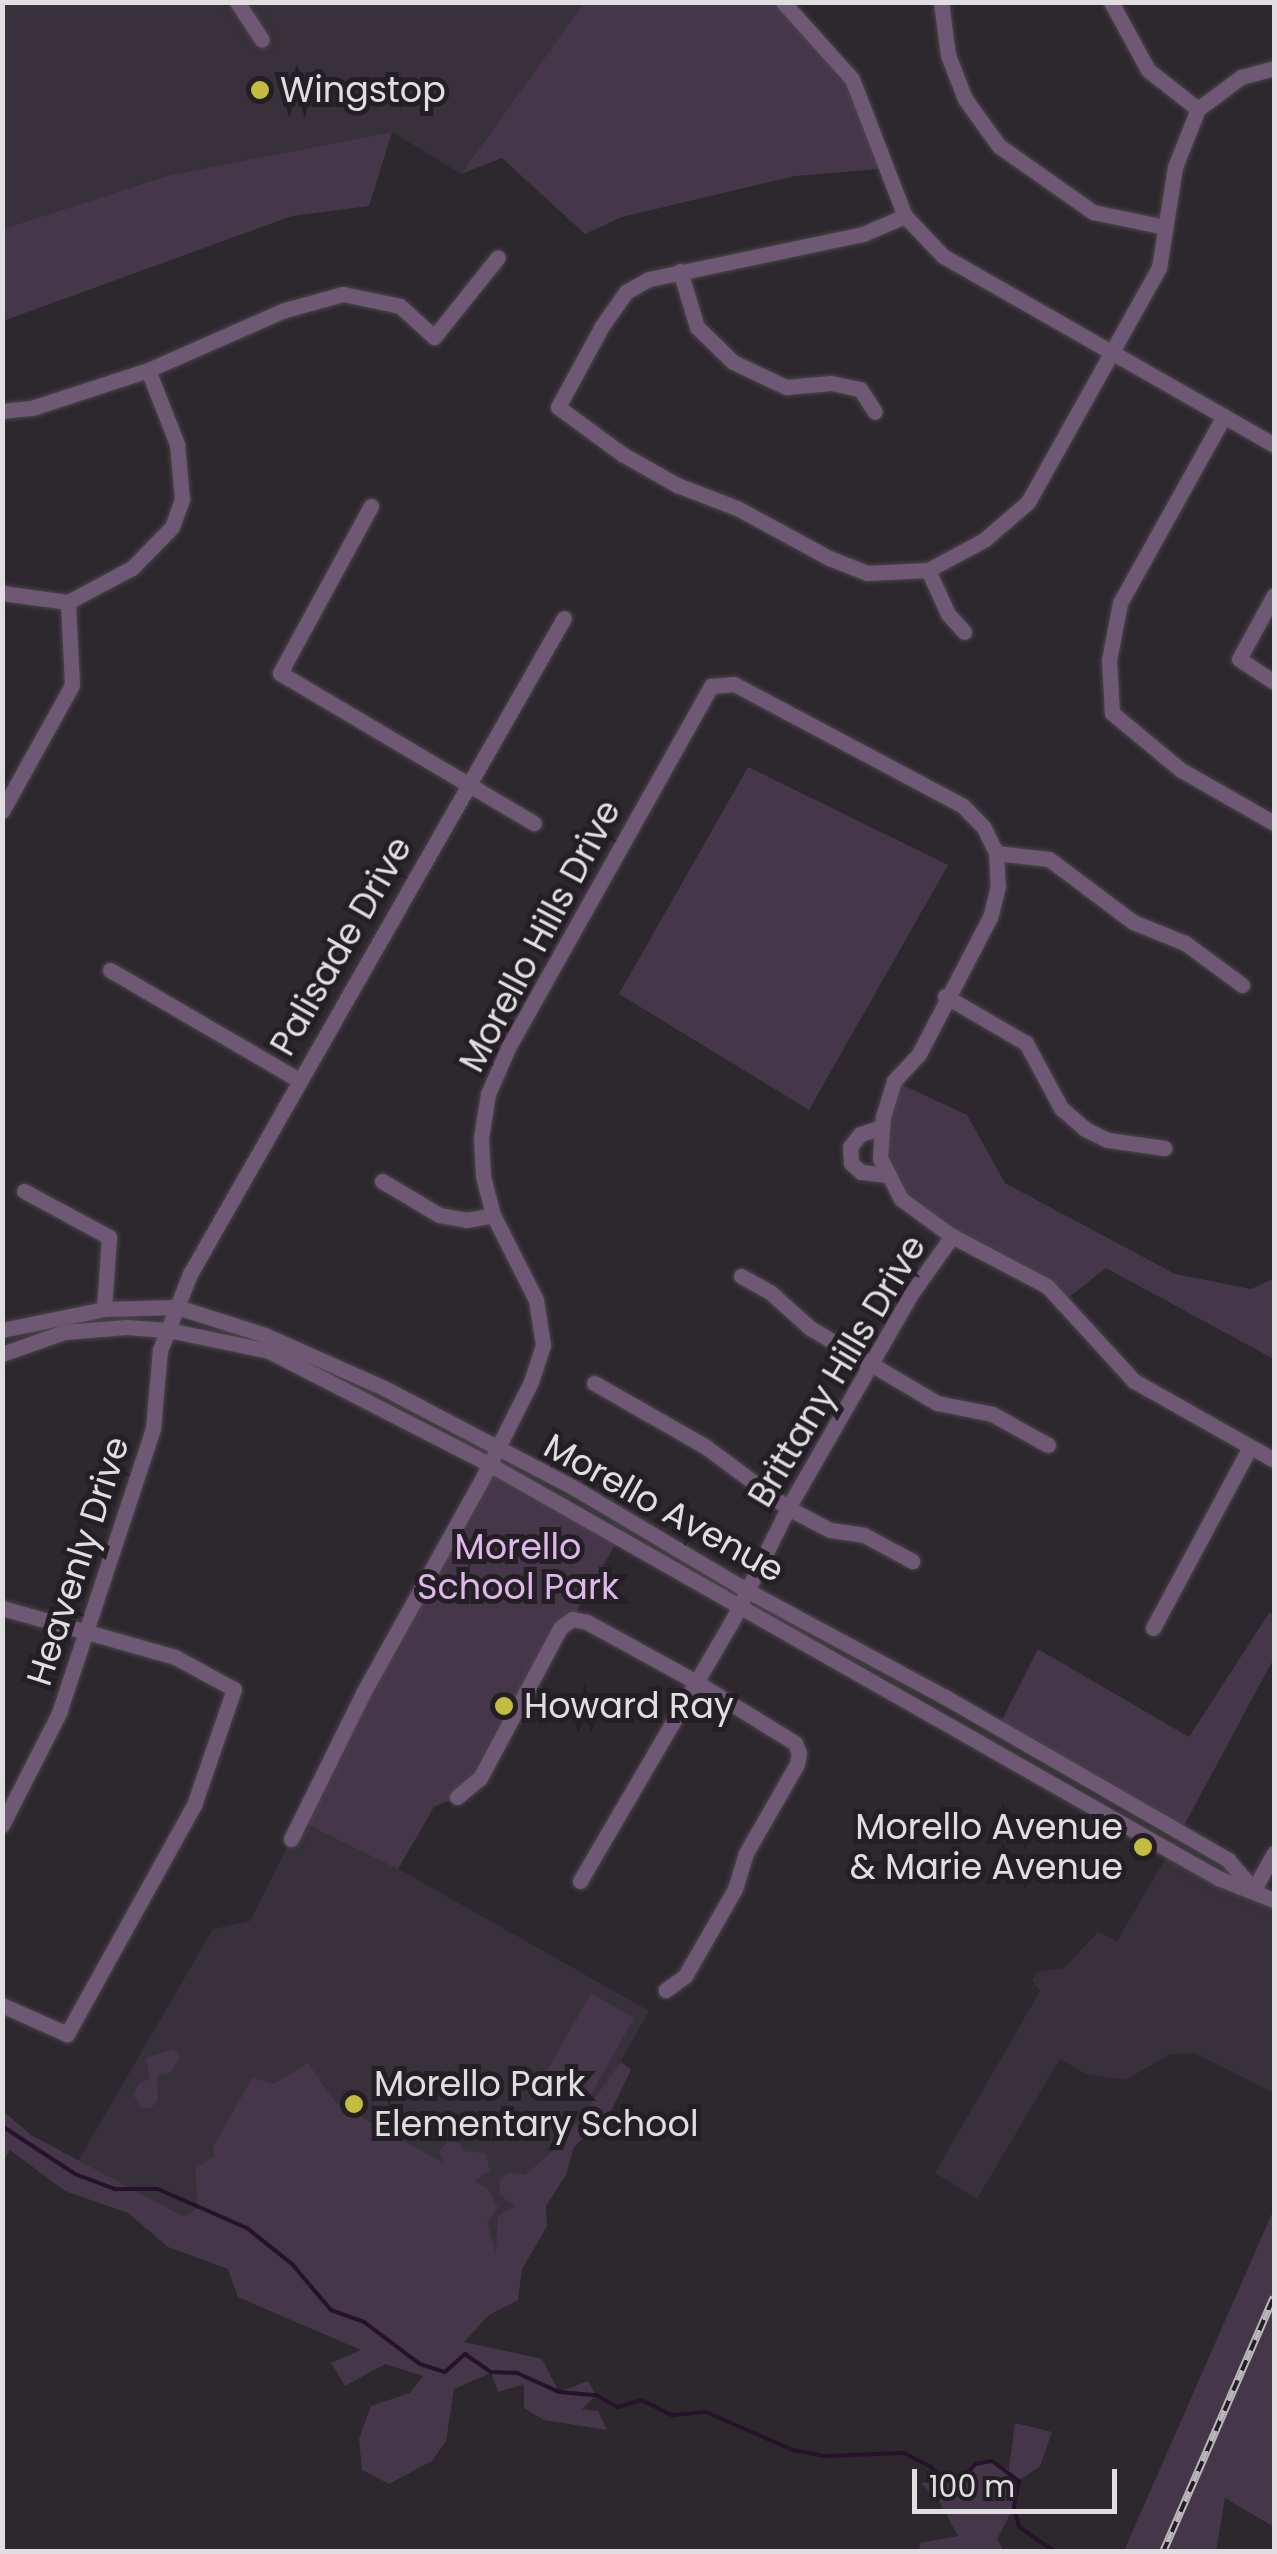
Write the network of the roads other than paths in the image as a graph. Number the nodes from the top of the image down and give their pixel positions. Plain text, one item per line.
1 (237, 2) edge
2 (783, 2) edge
3 (941, 2) edge
4 (1111, 2) edge
5 (262, 40) dead end
6 (1274, 68) edge
7 (1198, 109) junction
8 (905, 216) junction
9 (1165, 228) junction
10 (498, 256) dead end
11 (680, 270) junction
12 (1111, 352) junction
13 (148, 370) junction
14 (2, 411) edge
15 (875, 412) dead end
16 (1224, 416) junction
17 (1274, 445) edge
18 (371, 506) dead end
19 (928, 570) junction
20 (2, 594) edge
21 (1274, 594) edge
22 (68, 602) junction
23 (564, 618) dead end
24 (964, 632) dead end
25 (1274, 682) edge
26 (2, 776) edge
27 (20, 784) junction
28 (468, 784) junction
29 (2, 811) edge
30 (534, 823) dead end
31 (1274, 823) edge
32 (996, 854) junction
33 (110, 970) dead end
34 (1242, 985) dead end
35 (945, 996) junction
36 (299, 1080) junction
37 (882, 1127) junction
38 (1164, 1148) dead end
39 (889, 1176) junction
40 (382, 1181) dead end
41 (24, 1192) dead end
42 (494, 1215) junction
43 (952, 1236) junction
44 (741, 1276) dead end
45 (178, 1307) junction
46 (104, 1309) junction
47 (2, 1330) edge
48 (168, 1330) junction
49 (2, 1354) edge
50 (871, 1365) junction
51 (594, 1383) dead end
52 (1048, 1445) dead end
53 (497, 1449) junction
54 (1249, 1449) junction
55 (1274, 1460) edge
56 (490, 1464) junction
57 (788, 1508) junction
58 (912, 1561) dead end
59 (746, 1590) junction
60 (739, 1606) junction
61 (2, 1608) edge
62 (1153, 1628) dead end
63 (86, 1632) junction
64 (696, 1682) junction
65 (457, 1797) dead end
66 (4, 1819) edge
67 (291, 1839) dead end
68 (1274, 1853) edge
69 (580, 1882) dead end
70 (1254, 1889) junction
71 (1274, 1900) edge
72 (666, 1990) dead end
73 (2, 2005) edge

1 - 5 street
2 - 8 street
3 - 9 street
4 - 7 street
6 - 7 street
7 - 9 street
8 - 11 street
8 - 12 street
9 - 12 street
10 - 13 street
11 - 15 street
11 - 19 street
12 - 16 street
12 - 19 street
13 - 14 street
13 - 22 street
16 - 17 street
16 - 31 street
18 - 28 street
19 - 24 street
20 - 22 street
21 - 25 street
22 - 27 street
23 - 28 street, Palisade Drive
26 - 27 street
27 - 29 street
28 - 30 street
28 - 36 street, Palisade Drive
32 - 34 street
32 - 35 street
32 - 42 street, Morello Hills Drive
33 - 36 street
35 - 37 street
35 - 38 street
36 - 45 street, Palisade Drive
37 - 39 street
37 - 39 street
39 - 43 street
40 - 42 street
41 - 46 street
42 - 53 street, Morello Hills Drive
43 - 50 street, Brittany Hills Drive
43 - 54 street
44 - 50 street
45 - 46 street, Morello Avenue
45 - 48 street, Heavenly Drive
45 - 53 street, Morello Avenue
46 - 47 street, Morello Avenue
48 - 49 street, Morello Avenue
48 - 56 street, Morello Avenue
48 - 63 street, Heavenly Drive
50 - 52 street
50 - 57 street, Brittany Hills Drive
51 - 57 street
53 - 56 street, Morello Hills Drive
53 - 59 street, Morello Avenue
54 - 55 street
54 - 62 street
56 - 60 street, Morello Avenue
56 - 67 street, Morello Hills Drive
57 - 58 street
57 - 59 street, Brittany Hills Drive
59 - 60 street, Brittany Hills Drive
59 - 70 street, Morello Avenue
60 - 64 street, Brittany Hills Drive
60 - 70 street, Morello Avenue
61 - 63 street
63 - 66 street, Heavenly Drive
63 - 73 street
64 - 65 street
64 - 69 street, Brittany Hills Drive
64 - 72 street
68 - 70 street
70 - 71 street, Morello Avenue

